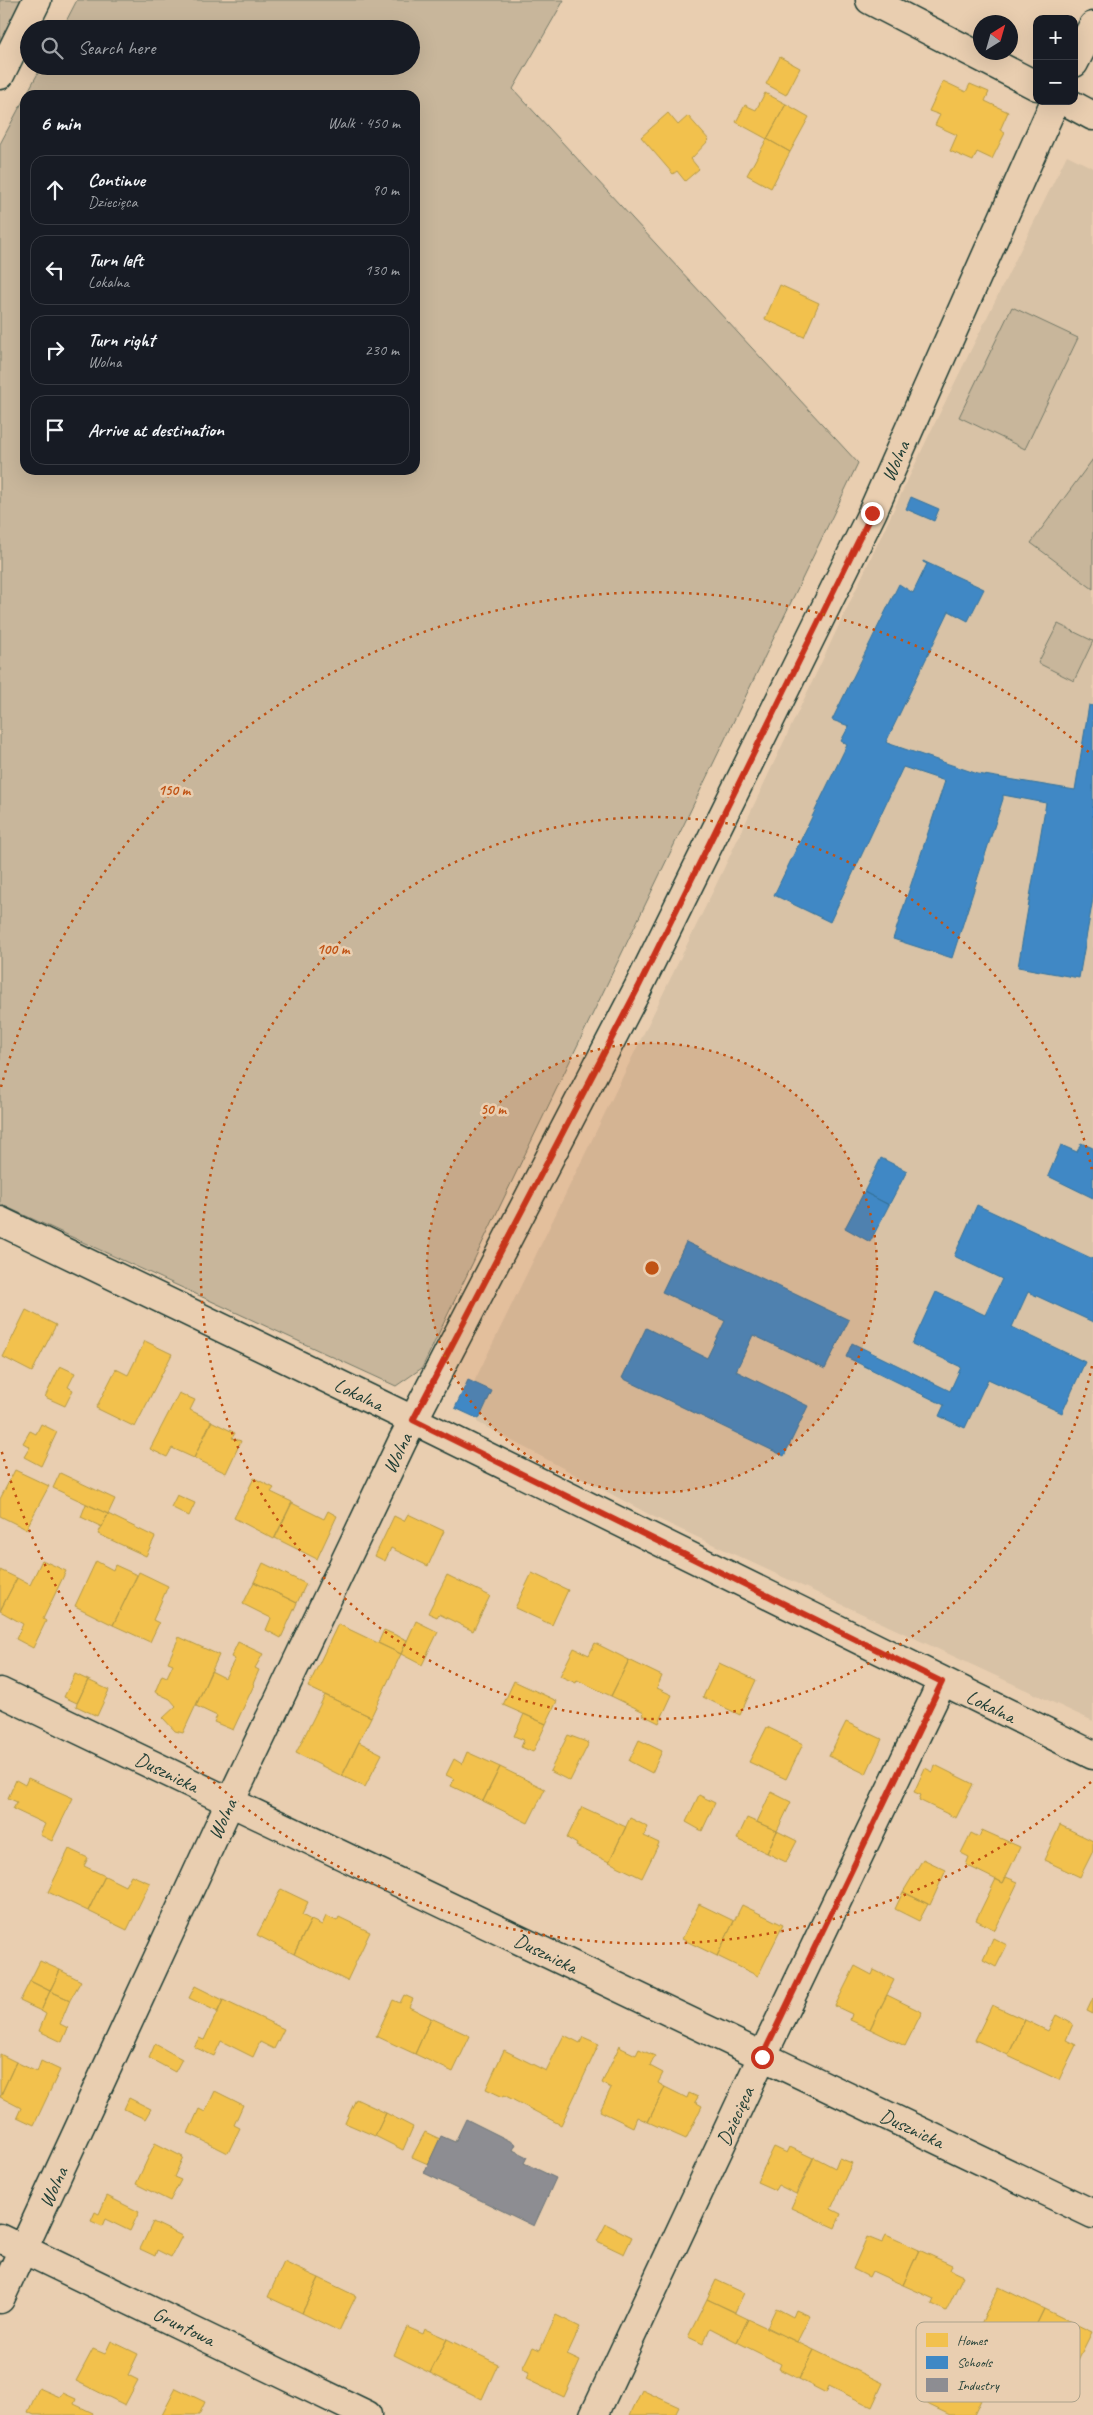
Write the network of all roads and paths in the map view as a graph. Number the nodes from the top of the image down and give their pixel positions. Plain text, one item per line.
1 (38, 0) edge
2 (870, 0) edge
3 (28, 20) edge
4 (1093, 26) edge
5 (20, 36) edge
6 (1076, 60) edge
7 (0, 75) edge
8 (1033, 84) edge
9 (1054, 105) edge
10 (1072, 105) edge
11 (1093, 116) edge
12 (0, 1221) edge
13 (413, 1420) junction
14 (942, 1682) junction
15 (0, 1692) edge
16 (1093, 1755) edge
17 (230, 1802) junction
18 (762, 2057) junction
19 (1093, 2214) edge
20 (12, 2244) edge
21 (0, 2299) edge
22 (367, 2415) edge
23 (594, 2415) edge

1 - 3 street
2 - 8 street
4 - 6 street
5 - 7 street
9 - 13 street, Wolna
10 - 11 street
12 - 13 street, Lokalna
13 - 14 street, Lokalna
13 - 17 street, Wolna
14 - 16 street, Lokalna
14 - 18 street, Dziecięca
15 - 17 street, Dusznicka
17 - 18 street, Dusznicka
17 - 20 street, Wolna
18 - 19 street, Dusznicka
18 - 23 street, Dziecięca
20 - 21 street, Wolna
20 - 22 street, Gruntowa

